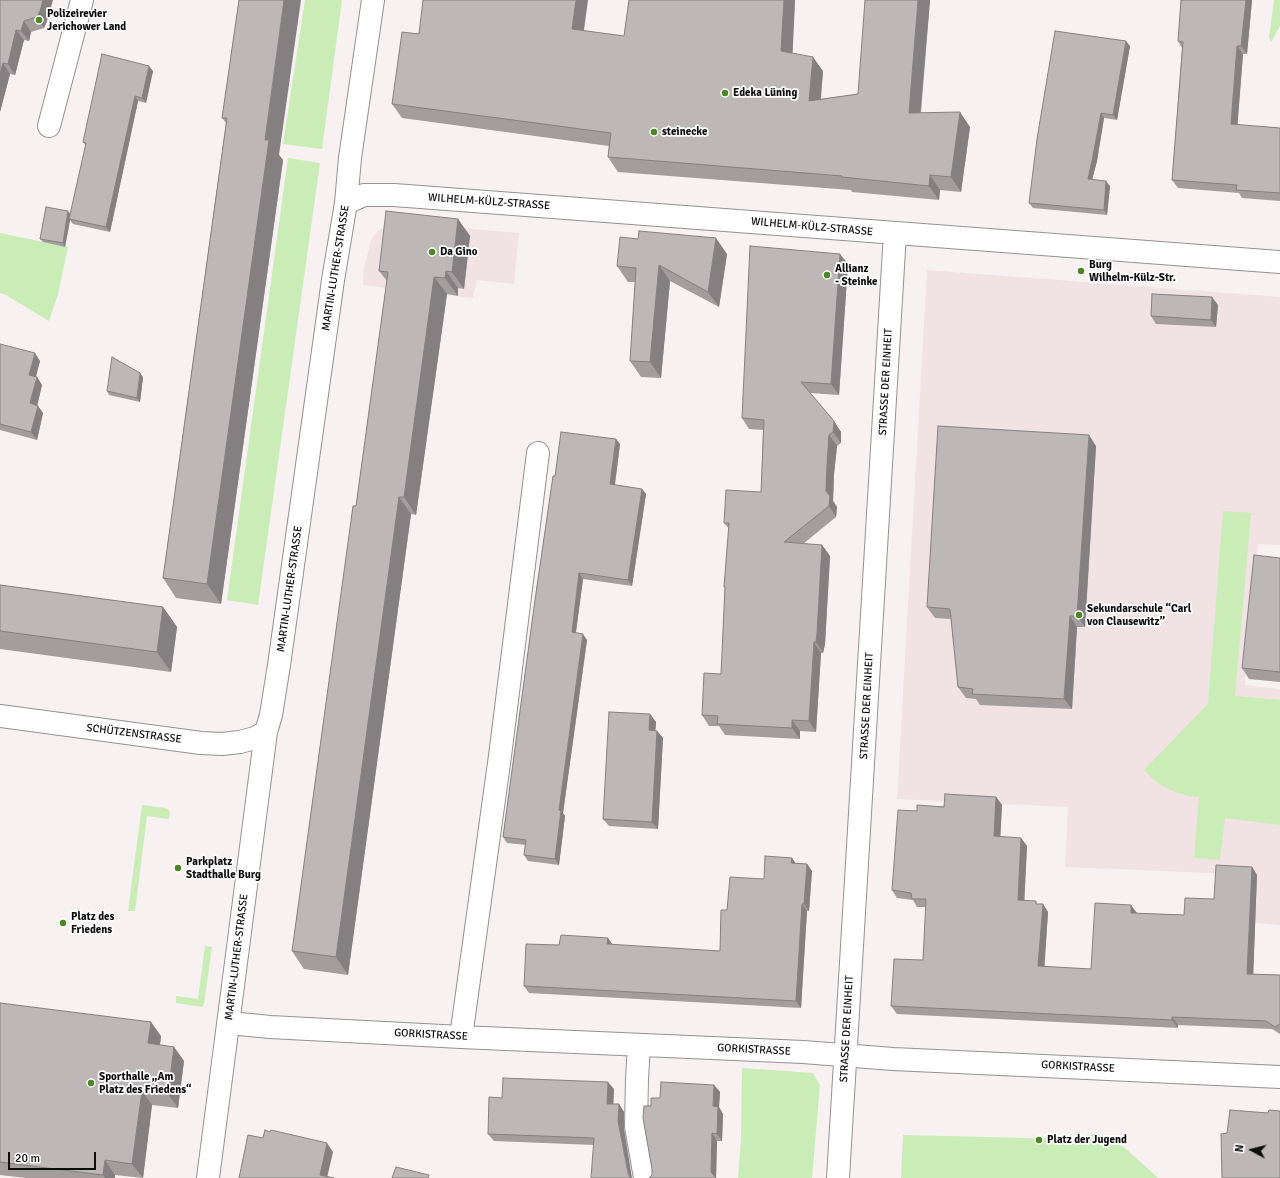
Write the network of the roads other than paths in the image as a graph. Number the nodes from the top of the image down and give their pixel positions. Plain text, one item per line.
1 (82, 0) edge
2 (372, 0) edge
3 (49, 126) dead end
4 (346, 203) junction
5 (895, 233) junction
6 (1280, 262) edge
7 (538, 453) dead end
8 (0, 716) edge
9 (266, 732) junction
10 (229, 1023) junction
11 (461, 1036) junction
12 (640, 1045) junction
13 (846, 1056) junction
14 (1280, 1077) edge
15 (208, 1178) edge
16 (645, 1178) edge
17 (838, 1178) edge

1 - 3 street
2 - 4 street, MARTIN-LUTHER-STRASSE
4 - 5 street, WILHELM-KÜLZ-STRASSE
4 - 9 street, MARTIN-LUTHER-STRASSE
5 - 6 street, WILHELM-KÜLZ-STRASSE
5 - 13 street, STRASSE DER EINHEIT
7 - 11 street
8 - 9 street, SCHÜTZENSTRASSE
9 - 10 street, MARTIN-LUTHER-STRASSE
10 - 11 street, GORKISTRASSE
10 - 15 street, MARTIN-LUTHER-STRASSE
11 - 12 street, GORKISTRASSE
12 - 13 street, GORKISTRASSE
12 - 16 street
13 - 14 street, GORKISTRASSE
13 - 17 street, STRASSE DER EINHEIT

